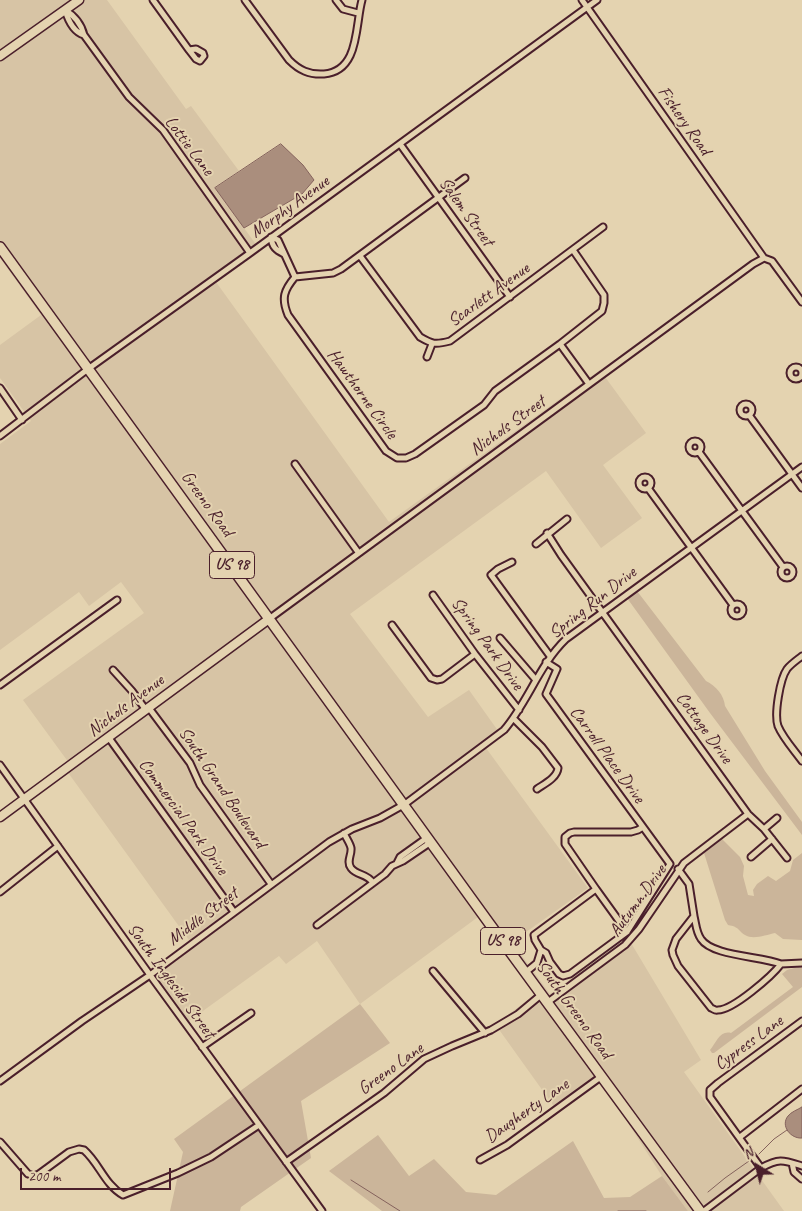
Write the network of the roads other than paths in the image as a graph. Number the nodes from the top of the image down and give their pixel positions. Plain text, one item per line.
1 (79, 0) edge
2 (153, 0) edge
3 (245, 0) edge
4 (336, 0) edge
5 (362, 0) edge
6 (582, 0) edge
7 (596, 0) edge
8 (587, 7) junction
9 (65, 10) junction
10 (358, 13) junction
11 (189, 50) dead end
12 (0, 56) edge
13 (400, 144) junction
14 (465, 178) dead end
15 (439, 198) junction
16 (603, 228) dead end
17 (272, 237) junction
18 (0, 246) edge
19 (573, 250) junction
20 (250, 253) junction
21 (360, 256) junction
22 (764, 258) junction
23 (295, 277) junction
24 (510, 296) junction
25 (802, 302) edge
26 (432, 344) junction
27 (560, 344) junction
28 (427, 357) dead end
29 (88, 369) junction
30 (589, 384) junction
31 (0, 388) edge
32 (749, 414) dead end
33 (22, 420) junction
34 (0, 436) edge
35 (699, 452) dead end
36 (295, 464) dead end
37 (802, 467) edge
38 (792, 474) junction
39 (648, 488) dead end
40 (802, 488) edge
41 (742, 511) junction
42 (567, 519) dead end
43 (547, 533) junction
44 (536, 544) dead end
45 (691, 546) junction
46 (358, 552) junction
47 (512, 562) dead end
48 (783, 567) dead end
49 (433, 595) dead end
50 (117, 600) dead end
51 (733, 605) dead end
52 (602, 611) junction
53 (269, 619) junction
54 (392, 625) dead end
55 (500, 638) dead end
56 (475, 654) junction
57 (550, 656) junction
58 (802, 656) edge
59 (546, 662) junction
60 (113, 670) dead end
61 (536, 680) junction
62 (0, 685) edge
63 (148, 709) junction
64 (519, 710) junction
65 (514, 719) junction
66 (109, 738) junction
67 (802, 761) edge
68 (0, 765) edge
69 (536, 789) dead end
70 (25, 799) junction
71 (405, 804) junction
72 (748, 814) junction
73 (0, 818) edge
74 (777, 818) dead end
75 (643, 827) junction
76 (764, 828) junction
77 (344, 833) junction
78 (429, 839) junction
79 (772, 839) junction
80 (58, 846) junction
81 (752, 857) dead end
82 (787, 858) dead end
83 (678, 869) junction
84 (373, 883) junction
85 (271, 884) junction
86 (596, 889) junction
87 (0, 892) edge
88 (234, 912) junction
89 (694, 916) junction
90 (317, 925) dead end
91 (627, 932) junction
92 (541, 950) junction
93 (550, 962) junction
94 (538, 963) junction
95 (802, 963) edge
96 (781, 964) junction
97 (433, 971) dead end
98 (526, 972) junction
99 (150, 975) junction
100 (542, 994) junction
101 (548, 1002) junction
102 (251, 1013) dead end
103 (802, 1021) edge
104 (485, 1033) junction
105 (202, 1047) junction
106 (602, 1076) junction
107 (0, 1081) edge
108 (802, 1089) edge
109 (260, 1125) junction
110 (740, 1137) junction
111 (0, 1142) edge
112 (480, 1160) dead end
113 (286, 1162) junction
114 (792, 1162) junction
115 (802, 1166) edge
116 (761, 1168) junction
117 (802, 1179) edge
118 (322, 1211) edge
119 (700, 1211) edge
120 (704, 1211) edge

1 - 9 street
2 - 11 street
3 - 10 street
4 - 10 street
5 - 10 street
6 - 8 street, Fishery Road
7 - 8 street, Morphy Avenue
8 - 13 street, Morphy Avenue
8 - 22 street, Fishery Road
9 - 12 street
9 - 20 street, Lottie Lane
13 - 15 street, Salem Street
13 - 17 street, Morphy Avenue
14 - 15 street
15 - 21 street
15 - 24 street, Salem Street
16 - 19 street, Scarlett Avenue
17 - 20 street, Morphy Avenue
17 - 23 street
18 - 29 main road, Greeno Road / US 98
19 - 24 street, Scarlett Avenue
19 - 27 street, Hawthorne Circle
20 - 29 street, Morphy Avenue
21 - 23 street
21 - 26 street
22 - 25 street, Fishery Road
22 - 30 street, Nichols Street
23 - 27 street, Hawthorne Circle
24 - 26 street, Scarlett Avenue
26 - 28 street
27 - 30 street
29 - 33 street, Morphy Avenue
29 - 53 main road, Greeno Road / US 98
30 - 46 street, Nichols Street
31 - 33 street
32 - 38 street
33 - 34 street, Morphy Avenue
35 - 41 street
36 - 46 street
37 - 38 street, Spring Run Drive
38 - 40 street
38 - 41 street, Spring Run Drive
39 - 45 street
41 - 45 street, Spring Run Drive
41 - 48 street
42 - 43 street
43 - 44 street
43 - 52 street, Cottage Drive
45 - 51 street
45 - 52 street, Spring Run Drive
46 - 53 street, Nichols Street
47 - 57 street
49 - 56 street, Spring Park Drive
50 - 62 street
52 - 57 street, Spring Run Drive
52 - 72 street, Cottage Drive
53 - 63 street, Nichols Avenue
53 - 71 main road, Greeno Road / US 98
54 - 56 street
55 - 61 street
56 - 64 street, Spring Park Drive
57 - 59 street, Spring Run Drive
58 - 67 street
59 - 61 street, Spring Run Drive
59 - 75 street, Carroll Place Drive
60 - 63 street, South Grand Boulevard
61 - 64 street, Spring Run Drive
63 - 66 street, Nichols Avenue
63 - 85 street, South Grand Boulevard
64 - 65 street, Spring Run Drive
65 - 69 street
65 - 71 street, Spring Run Drive
66 - 70 street, Nichols Avenue
66 - 88 street, Commercial Park Drive
68 - 70 street, South Ingleside Street
70 - 73 street, Nichols Avenue
70 - 80 street, South Ingleside Street
71 - 77 street, Middle Street
71 - 78 main road, South Greeno Road / US 98
72 - 76 street, Cottage Drive
72 - 83 street, Autumn Drive
74 - 76 street
75 - 86 street
75 - 91 street, Carroll Place Drive
76 - 79 street, Cottage Drive
77 - 84 street
77 - 85 street, Middle Street
78 - 84 street
78 - 98 main road, South Greeno Road / US 98
79 - 81 street
79 - 82 street, Cottage Drive
80 - 87 street
80 - 99 street, South Ingleside Street
83 - 89 street
83 - 101 street, Autumn Drive
84 - 90 street
85 - 88 street, Middle Street
86 - 91 street
86 - 92 street
88 - 99 street, Middle Street
89 - 96 street
89 - 96 street
91 - 93 street
92 - 93 street
92 - 94 street
93 - 94 street
94 - 98 street
95 - 96 street
97 - 104 street
98 - 100 main road, South Greeno Road / US 98
99 - 105 street, South Ingleside Street
99 - 107 street, Middle Street
100 - 101 main road, South Greeno Road / US 98
100 - 104 street, Greeno Lane
101 - 106 main road, South Greeno Road / US 98
102 - 105 street
103 - 110 street, Cypress Lane
104 - 113 street, Greeno Lane
105 - 109 street, South Ingleside Street
106 - 112 street, Daugherty Lane
106 - 119 main road, South Greeno Road / US 98
108 - 110 street
109 - 111 street
109 - 113 street, South Ingleside Street
110 - 116 street, Cypress Lane
113 - 118 street, South Ingleside Street
114 - 115 street
114 - 116 street
114 - 117 street
116 - 120 street

